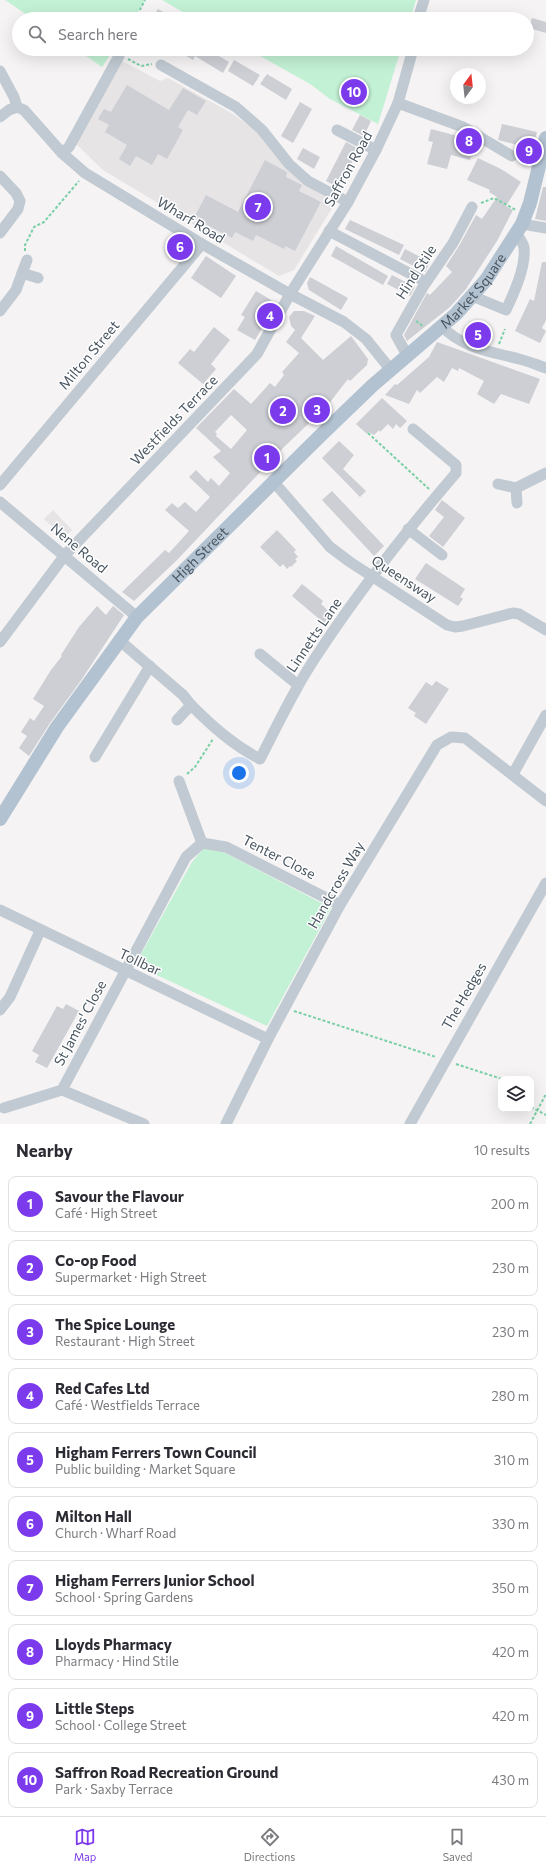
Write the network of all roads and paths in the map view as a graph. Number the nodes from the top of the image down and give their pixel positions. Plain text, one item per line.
1 (145, 0) edge
2 (424, 0) edge
3 (139, 12) edge
4 (420, 12) edge
5 (118, 56) edge
6 (124, 56) edge
7 (410, 56) edge
8 (161, 65) joint
9 (0, 71) edge
10 (398, 103) junction
11 (17, 107) junction
12 (0, 117) edge
13 (337, 130) dead end
14 (546, 138) edge
15 (376, 150) junction
16 (62, 153) junction
17 (512, 156) dead end
18 (85, 173) junction
19 (0, 176) edge
20 (348, 202) junction
21 (472, 207) joint
22 (522, 224) junction
23 (546, 228) edge
24 (329, 231) junction
25 (0, 233) edge
26 (202, 244) junction
27 (27, 260) joint
28 (22, 273) junction
29 (38, 278) dead end
30 (426, 282) junction
31 (290, 294) junction
32 (472, 296) junction
33 (0, 311) edge
34 (407, 314) junction
35 (505, 328) dead end
36 (437, 330) junction
37 (496, 354) junction
38 (407, 355) junction
39 (546, 368) edge
40 (391, 370) junction
41 (413, 429) dead end
42 (368, 432) dead end
43 (546, 473) edge
44 (273, 481) junction
45 (498, 484) dead end
46 (0, 485) edge
47 (516, 488) junction
48 (436, 496) junction
49 (0, 502) edge
50 (517, 503) dead end
51 (408, 529) junction
52 (65, 555) junction
53 (442, 555) dead end
54 (372, 576) junction
55 (137, 617) junction
56 (546, 630) edge
57 (119, 640) junction
58 (0, 642) edge
59 (260, 654) dead end
60 (150, 666) junction
61 (298, 686) junction
62 (191, 705) junction
63 (546, 715) edge
64 (177, 720) dead end
65 (218, 732) junction
66 (95, 757) dead end
67 (513, 774) junction
68 (179, 781) joint
69 (546, 801) edge
70 (0, 819) edge
71 (202, 843) junction
72 (546, 883) edge
73 (340, 905) junction
74 (0, 910) edge
75 (40, 931) junction
76 (124, 971) junction
77 (285, 1008) junction
78 (0, 1010) edge
79 (268, 1039) junction
80 (445, 1060) junction
81 (498, 1078) edge
82 (62, 1090) junction
83 (546, 1094) edge
84 (4, 1108) dead end
85 (534, 1108) edge
86 (537, 1110) junction
87 (546, 1115) edge
88 (144, 1124) edge
89 (226, 1124) edge
90 (410, 1124) edge
91 (530, 1124) edge

1 - 3 path
2 - 4 street
5 - 16 street
6 - 8 path
7 - 10 street, Saffron Road
8 - 20 street
9 - 11 street, Wharf Road
10 - 15 street, Saffron Road
10 - 17 street
11 - 12 street
11 - 16 street, Wharf Road
13 - 15 street
14 - 22 main road, Market Square
15 - 20 street, Saffron Road
16 - 18 street, Wharf Road
18 - 26 street, Wharf Road
18 - 27 path
19 - 25 street
20 - 24 street, Saffron Road
21 - 22 path
21 - 30 street, Hind Stile
22 - 23 street
22 - 32 main road, Market Square
22 - 32 street
24 - 30 street
24 - 31 street, Saffron Road
26 - 31 street, Wharf Road
26 - 46 street, Milton Street
27 - 28 street
28 - 29 street
28 - 33 street
30 - 34 street, Hind Stile
31 - 40 street, Wharf Road
31 - 52 street, Westfields Terrace
32 - 36 main road, Market Square
34 - 36 path
34 - 38 street, Hind Stile
35 - 37 path
36 - 37 street, Market Square
36 - 38 main road, High Street
37 - 39 street, Market Square
38 - 40 main road, High Street
40 - 44 main road, High Street
41 - 48 street, Linnetts Lane
42 - 48 path
43 - 47 street
44 - 54 street, Queensway
44 - 55 main road, High Street
45 - 47 street
47 - 50 street
48 - 51 street, Linnetts Lane
49 - 52 street, Nene Road
51 - 53 street
51 - 54 street, Linnetts Lane
52 - 55 street, Nene Road
52 - 58 street, Westfields Terrace
54 - 56 street, Queensway
54 - 61 street, Linnetts Lane
55 - 57 main road, High Street
57 - 60 street, Linnetts Lane
57 - 70 main road, High Street
59 - 61 street
60 - 62 street, Linnetts Lane
60 - 66 street
61 - 65 street, Linnetts Lane
62 - 64 street
62 - 65 street, Linnetts Lane
63 - 67 street
65 - 68 path
67 - 69 street
67 - 73 street, Handcross Way
68 - 71 street
71 - 73 street, Tenter Close
71 - 76 street
72 - 80 street, The Hedges
73 - 77 street, Handcross Way
74 - 75 street, Tollbar
75 - 76 street, Tollbar
75 - 78 street
76 - 79 street, Tollbar
76 - 82 street, St James' Close
77 - 79 street, Handcross Way
77 - 80 path
79 - 89 street, Handcross Way
80 - 81 path
80 - 90 street, The Hedges
82 - 84 street
82 - 88 street
83 - 86 path
85 - 86 path
86 - 87 path
86 - 91 path

